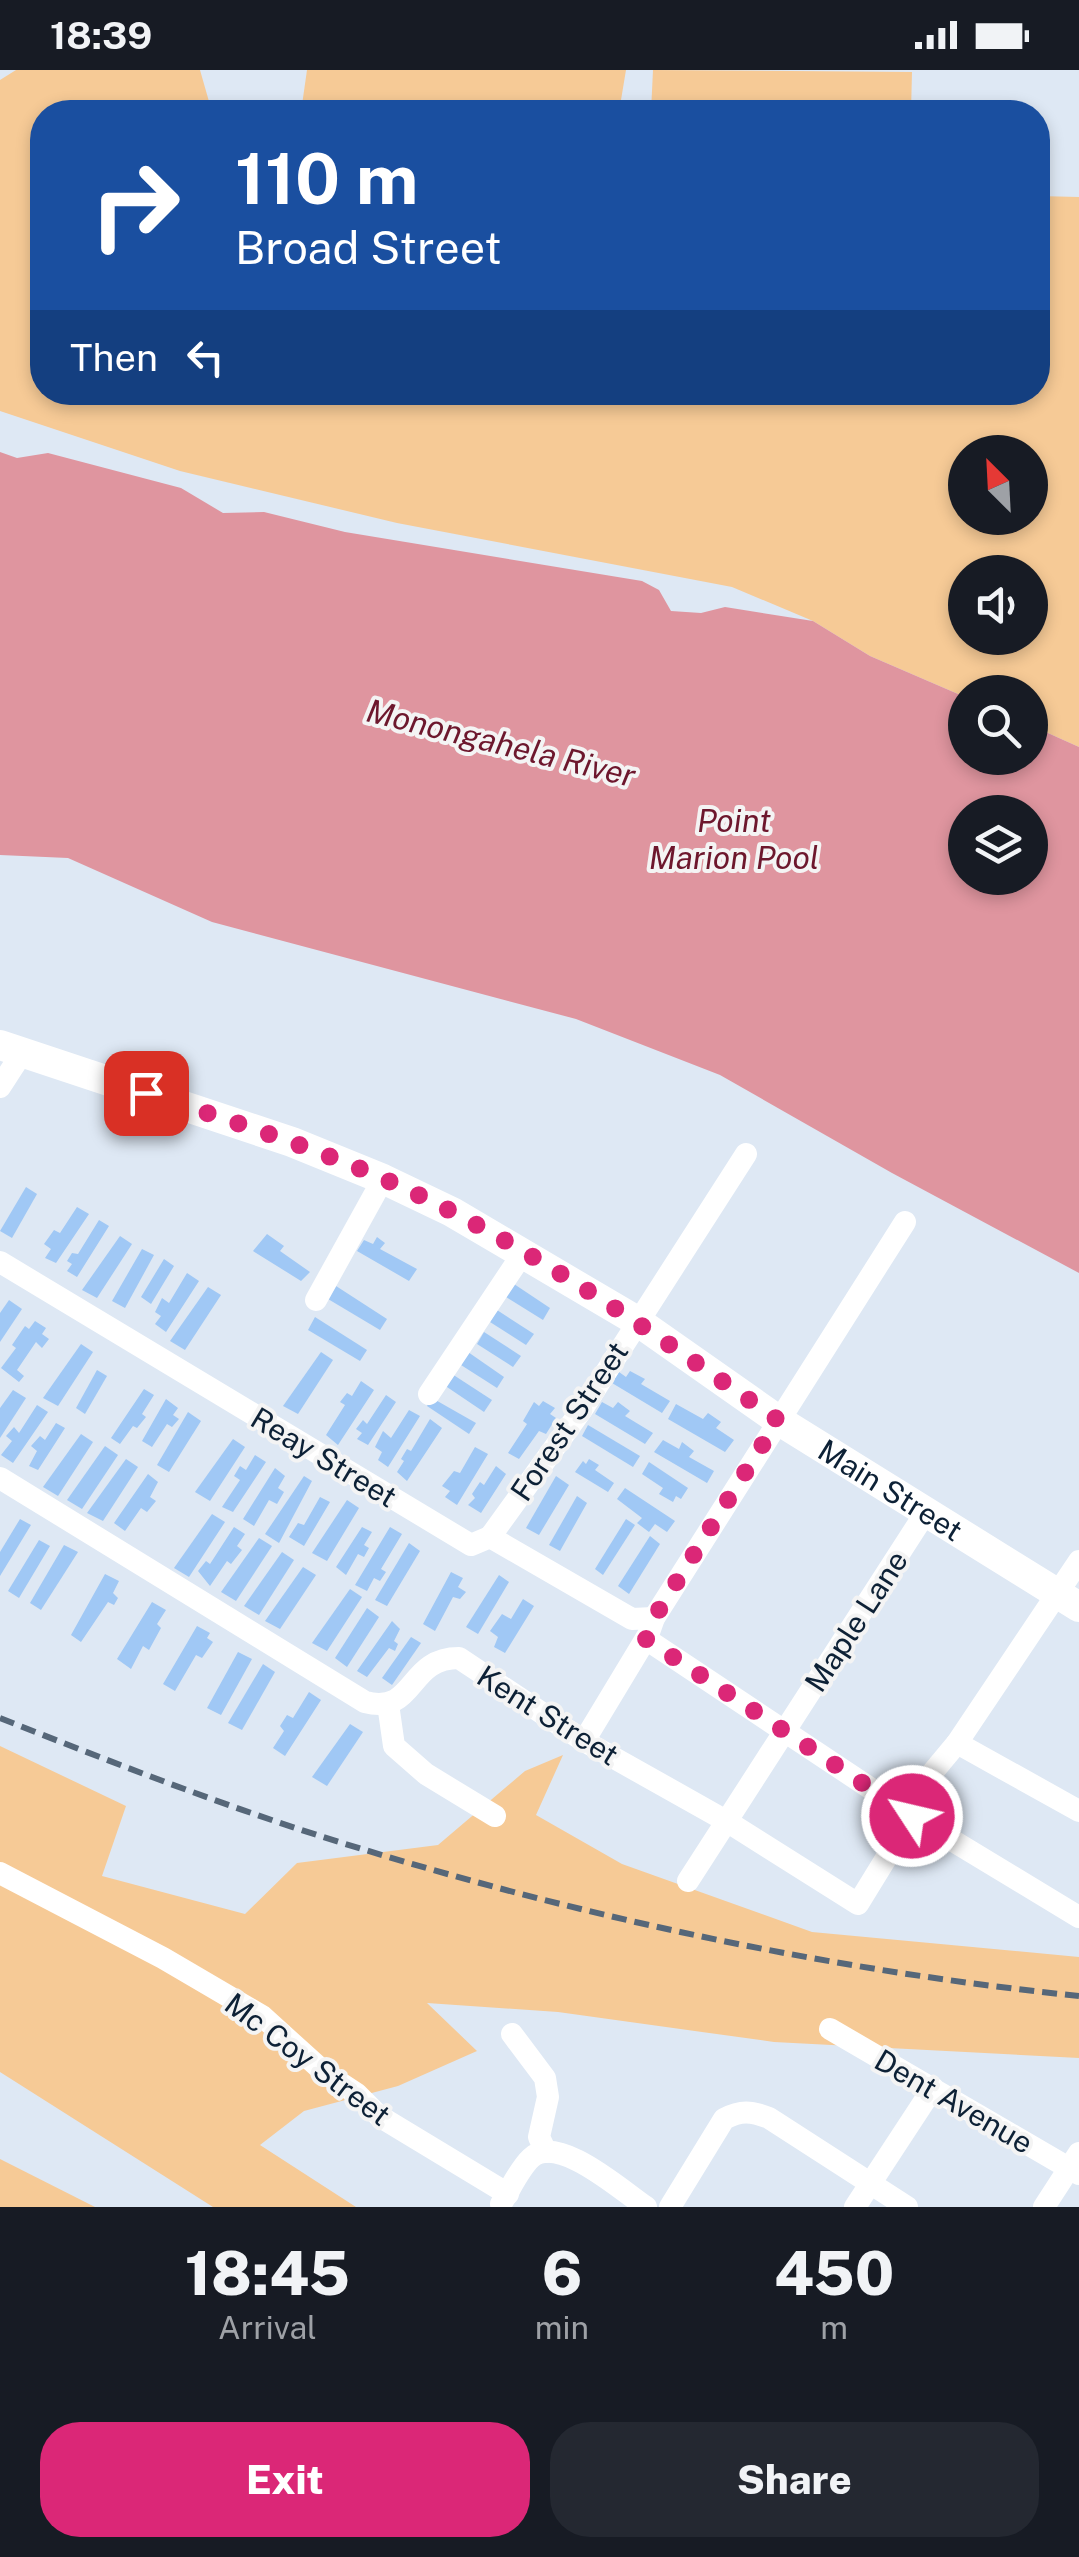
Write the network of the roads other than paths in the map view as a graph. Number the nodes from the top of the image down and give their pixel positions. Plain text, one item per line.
1 (11, 1049) edge
2 (0, 1088) edge
3 (746, 1154) dead end
4 (384, 1179) junction
5 (905, 1222) dead end
6 (523, 1253) junction
7 (0, 1262) edge
8 (316, 1300) dead end
9 (636, 1321) junction
10 (429, 1394) dead end
11 (778, 1420) junction
12 (0, 1478) edge
13 (926, 1512) junction
14 (490, 1536) junction
15 (1079, 1561) edge
16 (1067, 1600) edge
17 (650, 1628) junction
18 (388, 1704) junction
19 (785, 1732) junction
20 (584, 1740) junction
21 (957, 1743) junction
22 (922, 1785) junction
23 (884, 1795) junction
24 (1079, 1811) edge
25 (496, 1816) dead end
26 (912, 1816) junction
27 (728, 1822) junction
28 (0, 1873) edge
29 (688, 1882) dead end
30 (1079, 1917) edge
31 (830, 2029) dead end
32 (512, 2034) dead end
33 (932, 2088) junction
34 (546, 2152) junction
35 (1076, 2165) edge
36 (871, 2183) junction
37 (503, 2201) edge
38 (646, 2207) edge
39 (670, 2207) edge
40 (855, 2207) edge
41 (907, 2207) edge
42 (1044, 2207) edge

1 - 2 street
1 - 4 main road, Main Street
3 - 9 street, Forest Street
4 - 6 main road, Main Street
4 - 8 street
5 - 11 street
6 - 9 main road, Main Street
6 - 10 street
7 - 14 street, Reay Street
9 - 11 main road, Main Street
9 - 14 street, Forest Street
11 - 13 main road, Main Street
11 - 17 street
12 - 18 street
13 - 16 main road, Main Street
13 - 19 street, Maple Lane
14 - 17 street, Reay Street
15 - 16 street
16 - 21 street
17 - 19 street, Reay Street
17 - 20 street
18 - 20 street, Kent Street
18 - 25 street
19 - 23 street, Reay Street
19 - 27 street, Maple Lane
20 - 27 street, Kent Street
21 - 22 street
21 - 24 street
22 - 23 street
22 - 26 street
23 - 26 street, Reay Street
26 - 27 street, Kent Street
26 - 30 street, Reay Street
27 - 29 street, Maple Lane
28 - 37 street, Mc Coy Street
31 - 33 street, Dent Avenue
32 - 34 street
33 - 35 street, Dent Avenue
33 - 36 street
34 - 37 street
34 - 38 street
35 - 42 street
36 - 39 street
36 - 40 street
36 - 41 street

